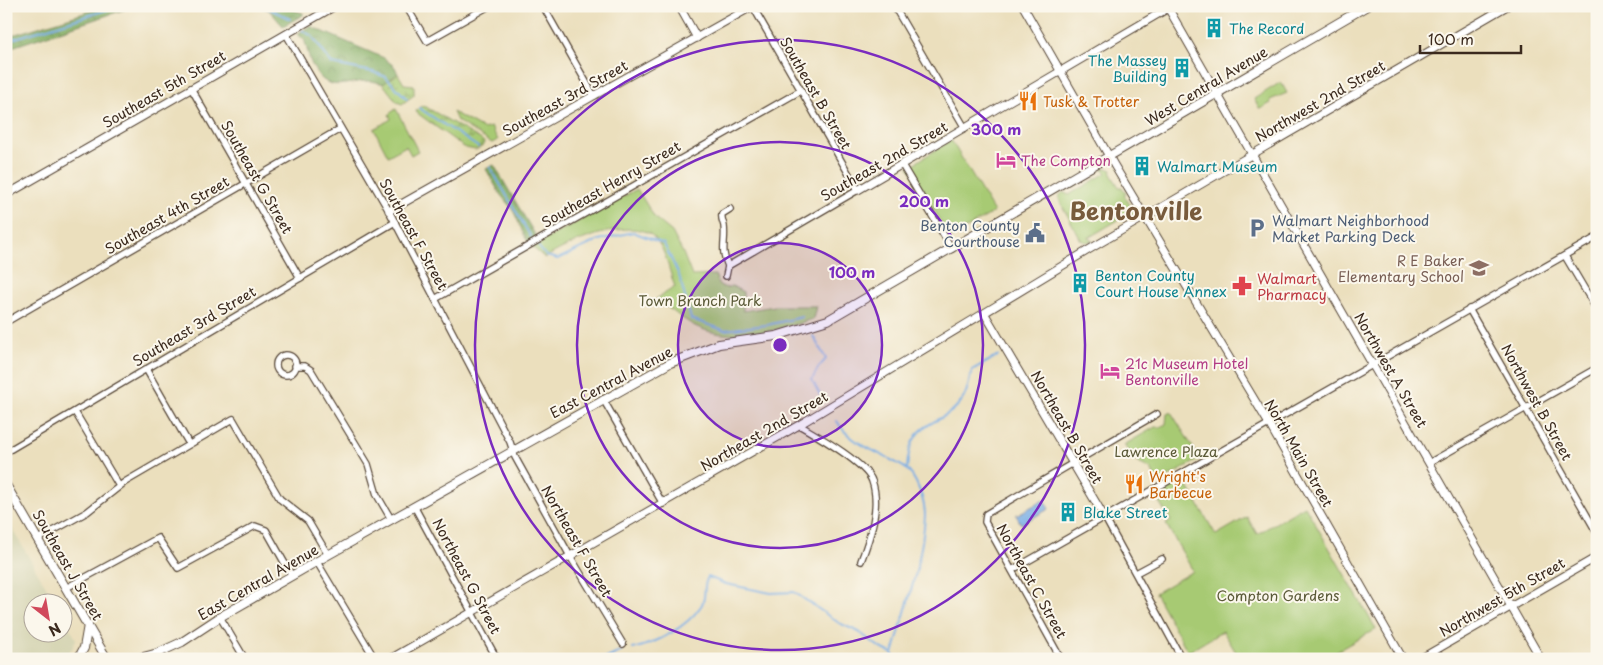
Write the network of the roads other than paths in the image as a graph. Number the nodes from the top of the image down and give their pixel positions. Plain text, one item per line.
1 (335, 6) edge
2 (406, 6) edge
3 (489, 6) edge
4 (543, 6) edge
5 (679, 6) edge
6 (754, 6) edge
7 (894, 6) edge
8 (1023, 6) edge
9 (1367, 6) edge
10 (1507, 6) edge
11 (1169, 7) edge
12 (286, 34) junction
13 (697, 38) junction
14 (1061, 71) junction
15 (191, 88) junction
16 (800, 91) junction
17 (1218, 94) junction
18 (594, 96) junction
19 (965, 128) junction
20 (340, 129) junction
21 (1252, 155) junction
22 (1110, 157) junction
23 (902, 165) junction
24 (246, 183) junction
25 (858, 190) junction
26 (6, 195) edge
27 (730, 209) dead end
28 (389, 211) junction
29 (1145, 217) junction
30 (395, 222) junction
31 (1597, 237) edge
32 (952, 249) junction
33 (1565, 256) junction
34 (728, 266) junction
35 (726, 276) dead end
36 (300, 278) junction
37 (436, 298) junction
38 (1469, 310) junction
39 (1597, 310) edge
40 (985, 314) junction
41 (6, 322) edge
42 (1373, 364) junction
43 (295, 366) dead end
44 (1597, 368) edge
45 (146, 369) junction
46 (603, 399) junction
47 (1526, 409) junction
48 (74, 412) junction
49 (1157, 414) dead end
50 (1269, 424) junction
51 (799, 425) junction
52 (189, 444) junction
53 (512, 450) junction
54 (6, 452) edge
55 (1074, 462) junction
56 (1429, 463) junction
57 (6, 485) edge
58 (119, 486) junction
59 (663, 504) junction
60 (414, 506) junction
61 (1105, 518) junction
62 (391, 519) junction
63 (1597, 533) edge
64 (38, 539) junction
65 (328, 555) junction
66 (570, 556) junction
67 (1597, 557) edge
68 (1162, 558) dead end
69 (861, 561) dead end
70 (317, 562) junction
71 (1012, 570) junction
72 (1136, 573) junction
73 (292, 576) junction
74 (66, 588) junction
75 (1512, 606) junction
76 (472, 612) junction
77 (220, 617) junction
78 (88, 625) junction
79 (623, 644) dead end
80 (146, 657) edge
81 (78, 659) edge
82 (107, 659) edge
83 (136, 659) edge
84 (245, 659) edge
85 (375, 659) edge
86 (390, 659) edge
87 (497, 659) edge
88 (1061, 659) edge
89 (1182, 659) edge
90 (1403, 659) edge
91 (1420, 659) edge
92 (1541, 659) edge

1 - 12 street, Southeast 5th Street
2 - 3 street
4 - 18 street
5 - 13 street
6 - 13 street, Southeast 3rd Street
6 - 16 street, Southeast B Street
7 - 19 street
8 - 14 street, North Main Street
9 - 17 main road, West Central Avenue
10 - 21 street, Northwest 2nd Street
11 - 14 street, Southeast 2nd Street
11 - 17 street, Northwest A Street
12 - 15 street, Southeast 5th Street
12 - 20 street, Southeast F Street
13 - 18 street, Southeast 3rd Street
14 - 19 street, Southeast 2nd Street
14 - 22 street, North Main Street
15 - 24 street, Southeast G Street
15 - 26 street, Southeast 5th Street
16 - 25 street, Southeast B Street
16 - 37 street, Southeast Henry Street
17 - 21 street, Northwest A Street
17 - 22 main road, West Central Avenue
18 - 28 street, Southeast 3rd Street
19 - 23 street, Southeast 2nd Street
20 - 24 street, Southeast 4th Street
20 - 28 street, Southeast F Street
21 - 29 street, Northwest 2nd Street
21 - 42 street, Northwest A Street
22 - 29 street, North Main Street
22 - 32 main road, East Central Avenue
23 - 25 street, Southeast 2nd Street
23 - 32 street
24 - 36 street, Southeast G Street
24 - 41 street, Southeast 4th Street
25 - 34 street, Southeast 2nd Street
27 - 34 street
28 - 30 street, Southeast F Street
29 - 40 street, Northeast 2nd Street
29 - 50 street, North Main Street
30 - 36 street, Southeast 3rd Street
30 - 37 street, Southeast F Street
31 - 33 street
32 - 46 main road, East Central Avenue
33 - 38 street
33 - 39 street
34 - 35 street
36 - 45 street, Southeast 3rd Street
37 - 53 street, Southeast F Street
38 - 42 street
38 - 47 street, Northwest B Street
40 - 51 street, Northeast 2nd Street
40 - 55 street, Northeast B Street
42 - 50 street
42 - 56 street, Northwest A Street
43 - 62 street
44 - 47 street
45 - 48 street, Southeast 3rd Street
45 - 52 street
46 - 53 main road, East Central Avenue
46 - 59 street
47 - 56 street
47 - 63 street, Northwest B Street
48 - 54 street, Southeast 3rd Street
48 - 58 street
49 - 55 street
50 - 61 street
50 - 90 street, North Main Street
51 - 59 street, Northeast 2nd Street
51 - 69 street
52 - 58 street
52 - 65 street
53 - 60 main road, East Central Avenue
53 - 66 street, Northeast F Street
55 - 61 street, Northeast B Street
55 - 71 street, Northeast C Street
56 - 75 street, Northwest A Street
57 - 64 main road, Southeast J Street
58 - 64 street
59 - 66 street, Northeast 2nd Street
60 - 62 main road, East Central Avenue
60 - 76 street, Northeast G Street
61 - 71 street
61 - 72 street, Northeast B Street
62 - 65 main road, East Central Avenue
64 - 74 main road, Southeast J Street
65 - 70 main road, East Central Avenue
66 - 76 street, Northeast 2nd Street
66 - 79 street, Northeast F Street
67 - 75 street, Northwest 5th Street
68 - 72 street
70 - 73 main road, East Central Avenue
70 - 85 street
71 - 88 street, Northeast C Street
72 - 89 street, Northeast B Street
73 - 74 street
73 - 77 main road, East Central Avenue
74 - 78 main road, Southeast J Street
75 - 91 street, Northwest 5th Street
75 - 92 street, Northwest A Street
76 - 86 street, Northeast 2nd Street
76 - 87 street, Northeast G Street
77 - 80 main road, East Central Avenue
77 - 84 street
78 - 81 main road
78 - 82 main road, Southeast J Street
80 - 83 main road, East Central Avenue

